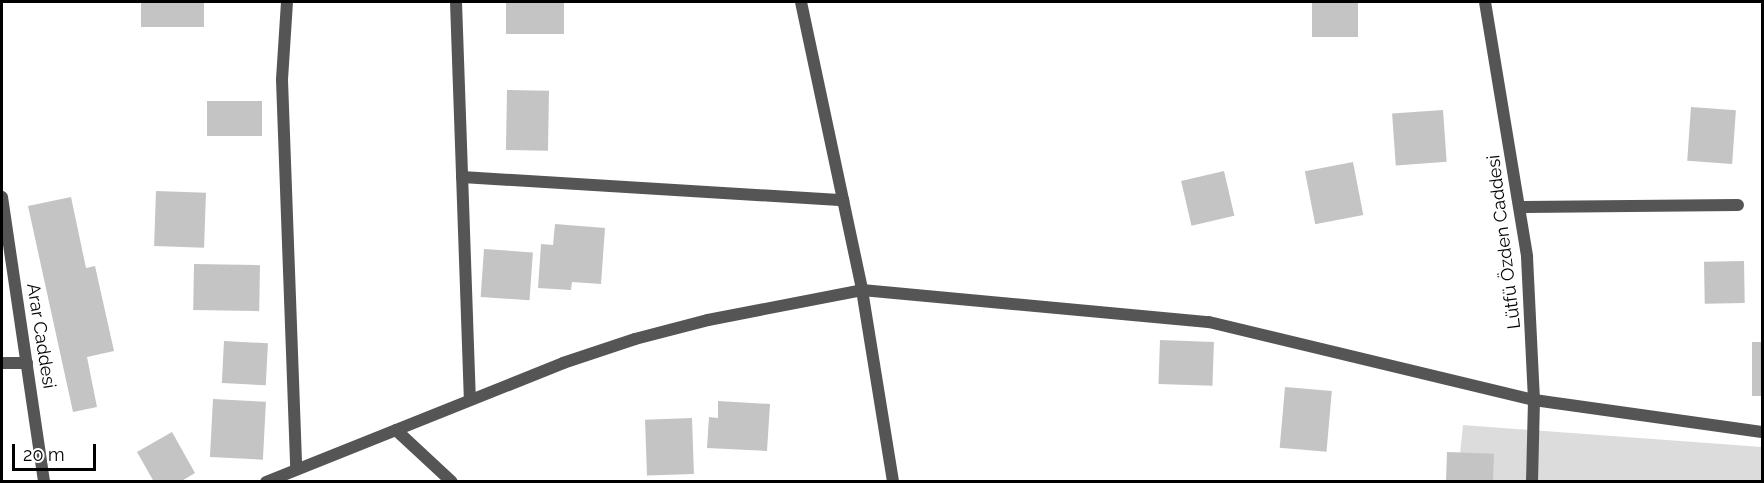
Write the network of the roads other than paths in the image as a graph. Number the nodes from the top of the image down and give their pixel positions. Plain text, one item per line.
1 (287, 2) edge
2 (456, 2) edge
3 (801, 2) edge
4 (1485, 2) edge
5 (462, 177) junction
6 (2, 197) edge
7 (843, 200) junction
8 (1738, 205) dead end
9 (1521, 207) junction
10 (862, 290) junction
11 (2, 363) edge
12 (27, 363) junction
13 (470, 400) junction
14 (1534, 400) junction
15 (396, 430) junction
16 (1762, 432) edge
17 (296, 469) junction
18 (44, 482) edge
19 (266, 482) edge
20 (452, 482) edge
21 (893, 482) edge
22 (1532, 482) edge

1 - 17 street
2 - 5 street
3 - 7 street
4 - 9 street, Lütfü Özden Caddesi
5 - 7 street
5 - 13 street
6 - 12 street, Arar Caddesi
7 - 10 street
8 - 9 street
9 - 14 street, Lütfü Özden Caddesi
10 - 13 street
10 - 14 street
10 - 21 street
11 - 12 street
12 - 18 street, Arar Caddesi
13 - 15 street
14 - 16 street
14 - 22 street, Lütfü Özden Caddesi
15 - 17 street
15 - 20 street
17 - 19 street

